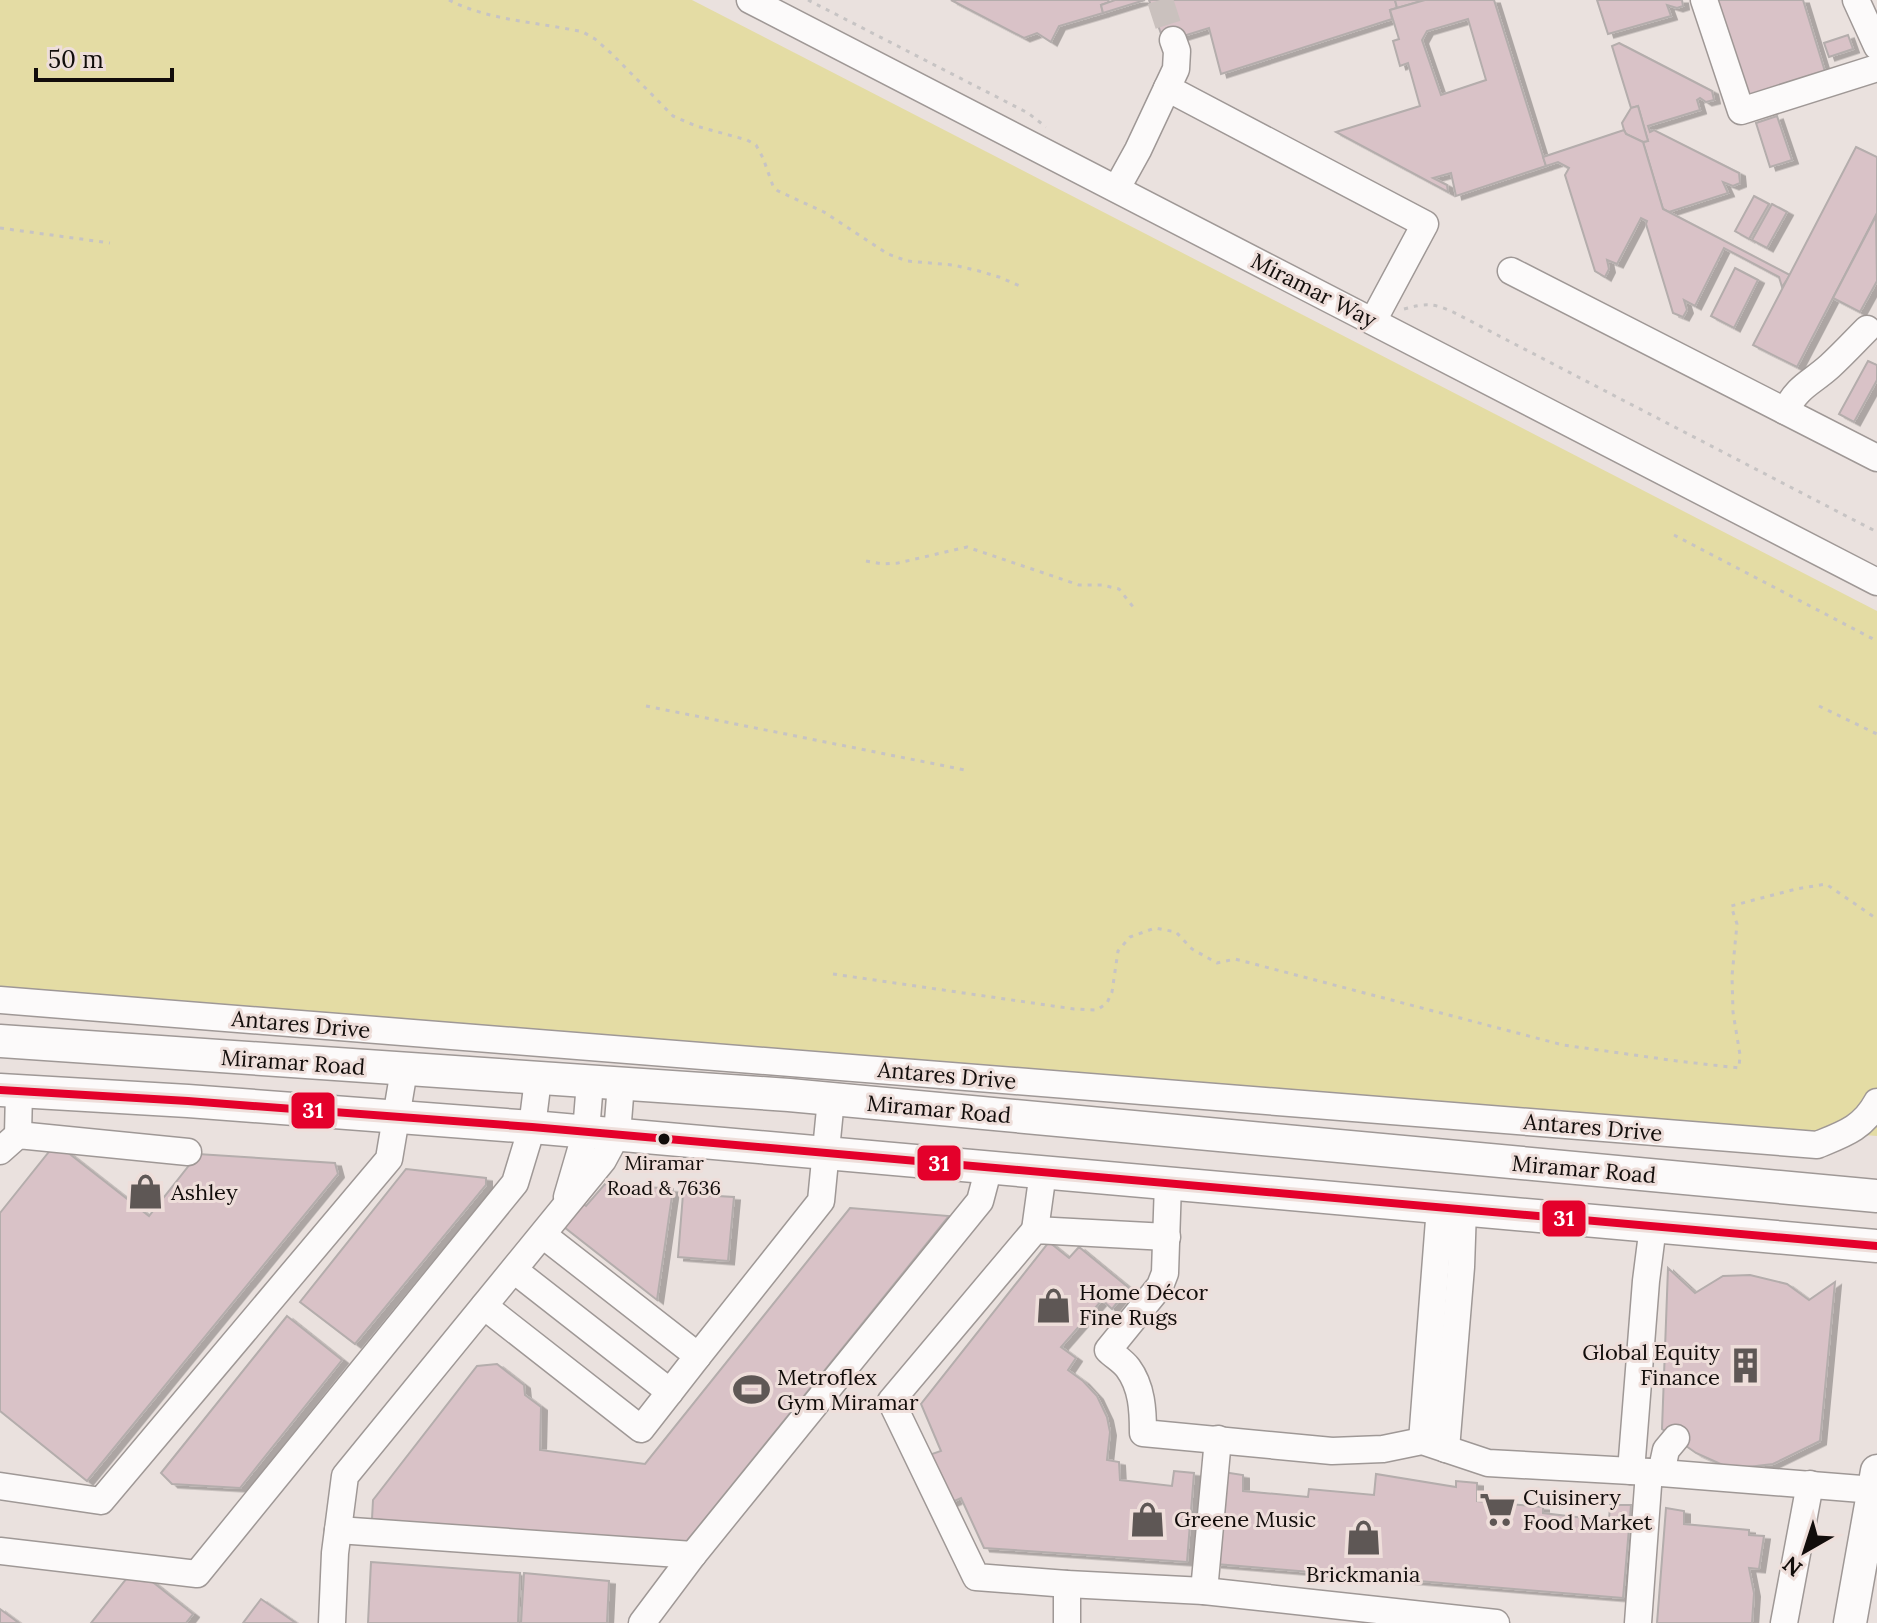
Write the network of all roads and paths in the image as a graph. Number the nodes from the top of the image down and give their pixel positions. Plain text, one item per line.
1 (449, 0) edge
2 (750, 0) edge
3 (808, 0) edge
4 (1704, 0) edge
5 (1856, 0) edge
6 (1173, 40) tunnel mouth
7 (1877, 46) edge
8 (1877, 68) edge
9 (1167, 88) junction
10 (1053, 132) dead end
11 (1117, 188) junction
12 (0, 228) edge
13 (110, 243) dead end
14 (1511, 271) dead end
15 (1020, 286) dead end
16 (1377, 313) junction
17 (1874, 324) edge
18 (1785, 411) junction
19 (1877, 458) edge
20 (1877, 532) edge
21 (1674, 535) dead end
22 (866, 561) dead end
23 (1877, 582) edge
24 (1134, 608) dead end
25 (1877, 641) edge
26 (646, 706) dead end
27 (1819, 706) dead end
28 (1877, 734) edge
29 (965, 770) dead end
30 (1877, 919) edge
31 (833, 974) dead end
32 (0, 1000) edge
33 (0, 1041) edge
34 (404, 1070) junction
35 (538, 1079) junction
36 (605, 1083) junction
37 (10, 1090) edge
38 (831, 1099) junction
39 (1877, 1102) edge
40 (396, 1116) junction
41 (532, 1127) junction
42 (601, 1133) junction
43 (9, 1143) edge
44 (188, 1152) dead end
45 (826, 1152) junction
46 (989, 1167) junction
47 (1043, 1172) junction
48 (1168, 1183) junction
49 (1877, 1196) edge
50 (1452, 1208) junction
51 (1653, 1226) junction
52 (1035, 1230) junction
53 (543, 1235) junction
54 (1167, 1237) junction
55 (1877, 1246) edge
56 (514, 1270) junction
57 (484, 1306) junction
58 (698, 1356) junction
59 (670, 1392) junction
60 (1676, 1438) dead end
61 (1218, 1439) junction
62 (1434, 1445) junction
63 (1647, 1472) junction
64 (1875, 1480) edge
65 (1810, 1484) junction
66 (0, 1486) edge
67 (338, 1530) junction
68 (0, 1551) edge
69 (693, 1555) junction
70 (1067, 1584) junction
71 (1204, 1591) junction
72 (332, 1623) edge
73 (642, 1623) edge
74 (1067, 1623) edge
75 (1496, 1623) edge
76 (1638, 1623) edge
77 (1784, 1623) edge
78 (1850, 1623) edge

1 - 15 path
2 - 11 street, Miramar Way
3 - 10 path
4 - 8 street
5 - 7 street
6 - 9 street
9 - 11 street
9 - 16 street
11 - 16 street, Miramar Way
12 - 13 path
14 - 18 street
16 - 20 path
16 - 23 street, Miramar Way
17 - 18 street
18 - 19 street
21 - 25 path
22 - 24 path
26 - 29 path
27 - 28 path
30 - 31 path
32 - 39 street, Antares Drive
33 - 34 main road, Miramar Road
34 - 35 main road, Miramar Road
34 - 40 street
35 - 36 main road, Miramar Road
35 - 41 street
36 - 38 main road, Miramar Road
36 - 42 street
37 - 40 main road, Miramar Road
37 - 43 street
38 - 45 street
38 - 49 main road, Miramar Road
40 - 41 main road, Miramar Road
40 - 66 street
41 - 42 main road, Miramar Road
41 - 68 street
42 - 45 main road, Miramar Road
42 - 53 street
43 - 44 street
45 - 46 main road, Miramar Road
45 - 58 street
46 - 47 main road, Miramar Road
46 - 69 street
47 - 48 main road, Miramar Road
47 - 52 street
48 - 50 main road, Miramar Road
48 - 54 street
50 - 51 main road, Miramar Road
50 - 62 street
51 - 55 main road, Miramar Road
51 - 63 street
52 - 54 street
52 - 70 street
53 - 56 street
53 - 58 street
54 - 61 street
56 - 57 street
56 - 59 street
57 - 59 street
57 - 67 street
58 - 59 street
60 - 63 street
61 - 62 street
61 - 71 street
62 - 63 street
63 - 65 street
63 - 76 street
64 - 65 street
64 - 78 main road
65 - 77 street
67 - 69 street
67 - 72 street
69 - 73 street
70 - 71 street
70 - 74 street
71 - 75 street

